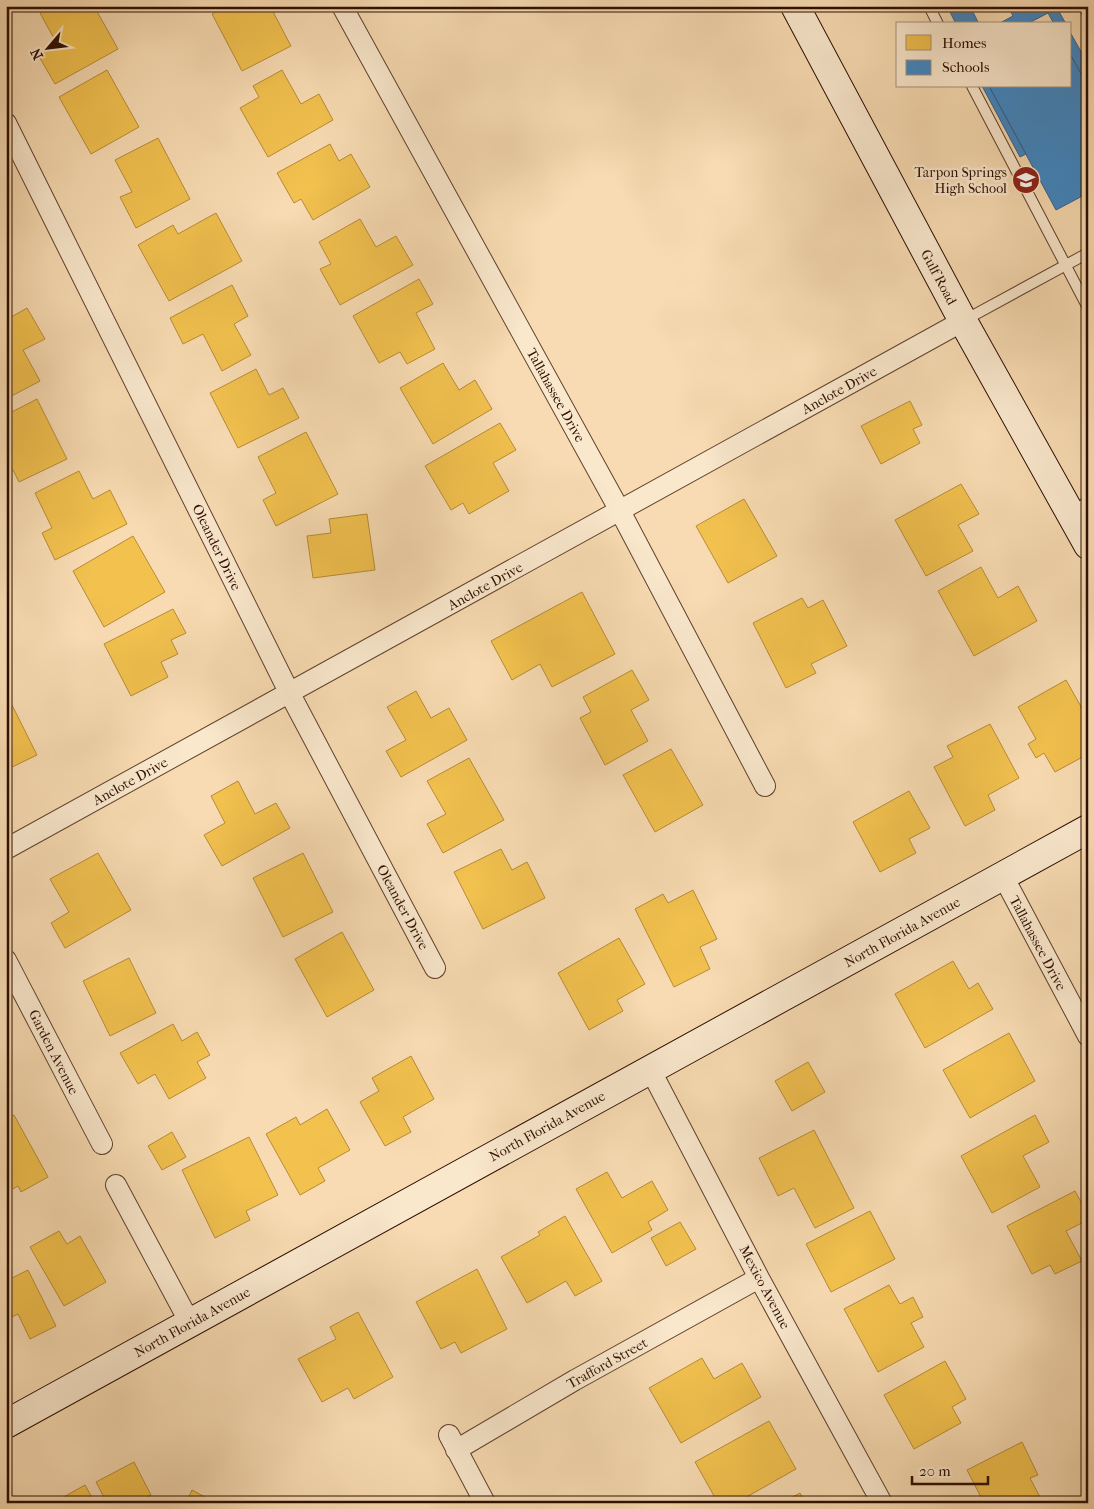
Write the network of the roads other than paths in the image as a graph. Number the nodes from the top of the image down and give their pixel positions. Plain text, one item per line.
1 (342, 6) edge
2 (795, 6) edge
3 (929, 6) edge
4 (937, 22) edge
5 (973, 88) edge
6 (6, 123) edge
7 (1088, 253) edge
8 (1066, 265) junction
9 (1088, 308) edge
10 (963, 321) junction
11 (1079, 508) edge
12 (620, 511) junction
13 (1088, 545) edge
14 (290, 694) junction
15 (765, 786) dead end
16 (1088, 829) edge
17 (6, 849) edge
18 (1003, 876) junction
19 (6, 960) edge
20 (434, 968) dead end
21 (1088, 1036) edge
22 (650, 1069) junction
23 (102, 1144) dead end
24 (116, 1185) dead end
25 (759, 1278) junction
26 (190, 1324) junction
27 (6, 1424) edge
28 (484, 1503) edge
29 (882, 1503) edge

1 - 12 street, Tallahassee Drive
2 - 10 street, Gulf Road
3 - 4 lane
5 - 8 lane
6 - 14 street, Oleander Drive
7 - 8 lane
8 - 9 lane
8 - 10 lane
10 - 11 street, Gulf Road
10 - 12 street, Anclote Drive
11 - 13 street, Gulf Road
12 - 14 street, Anclote Drive
12 - 15 street, Tallahassee Drive
14 - 17 street, Anclote Drive
14 - 20 street, Oleander Drive
16 - 18 street, North Florida Avenue
18 - 21 street, Tallahassee Drive
18 - 22 street, North Florida Avenue
19 - 23 street, Garden Avenue
22 - 25 street, Mexico Avenue
22 - 26 street, North Florida Avenue
24 - 26 street
25 - 28 street, Trafford Street
25 - 29 street, Mexico Avenue
26 - 27 street, North Florida Avenue

